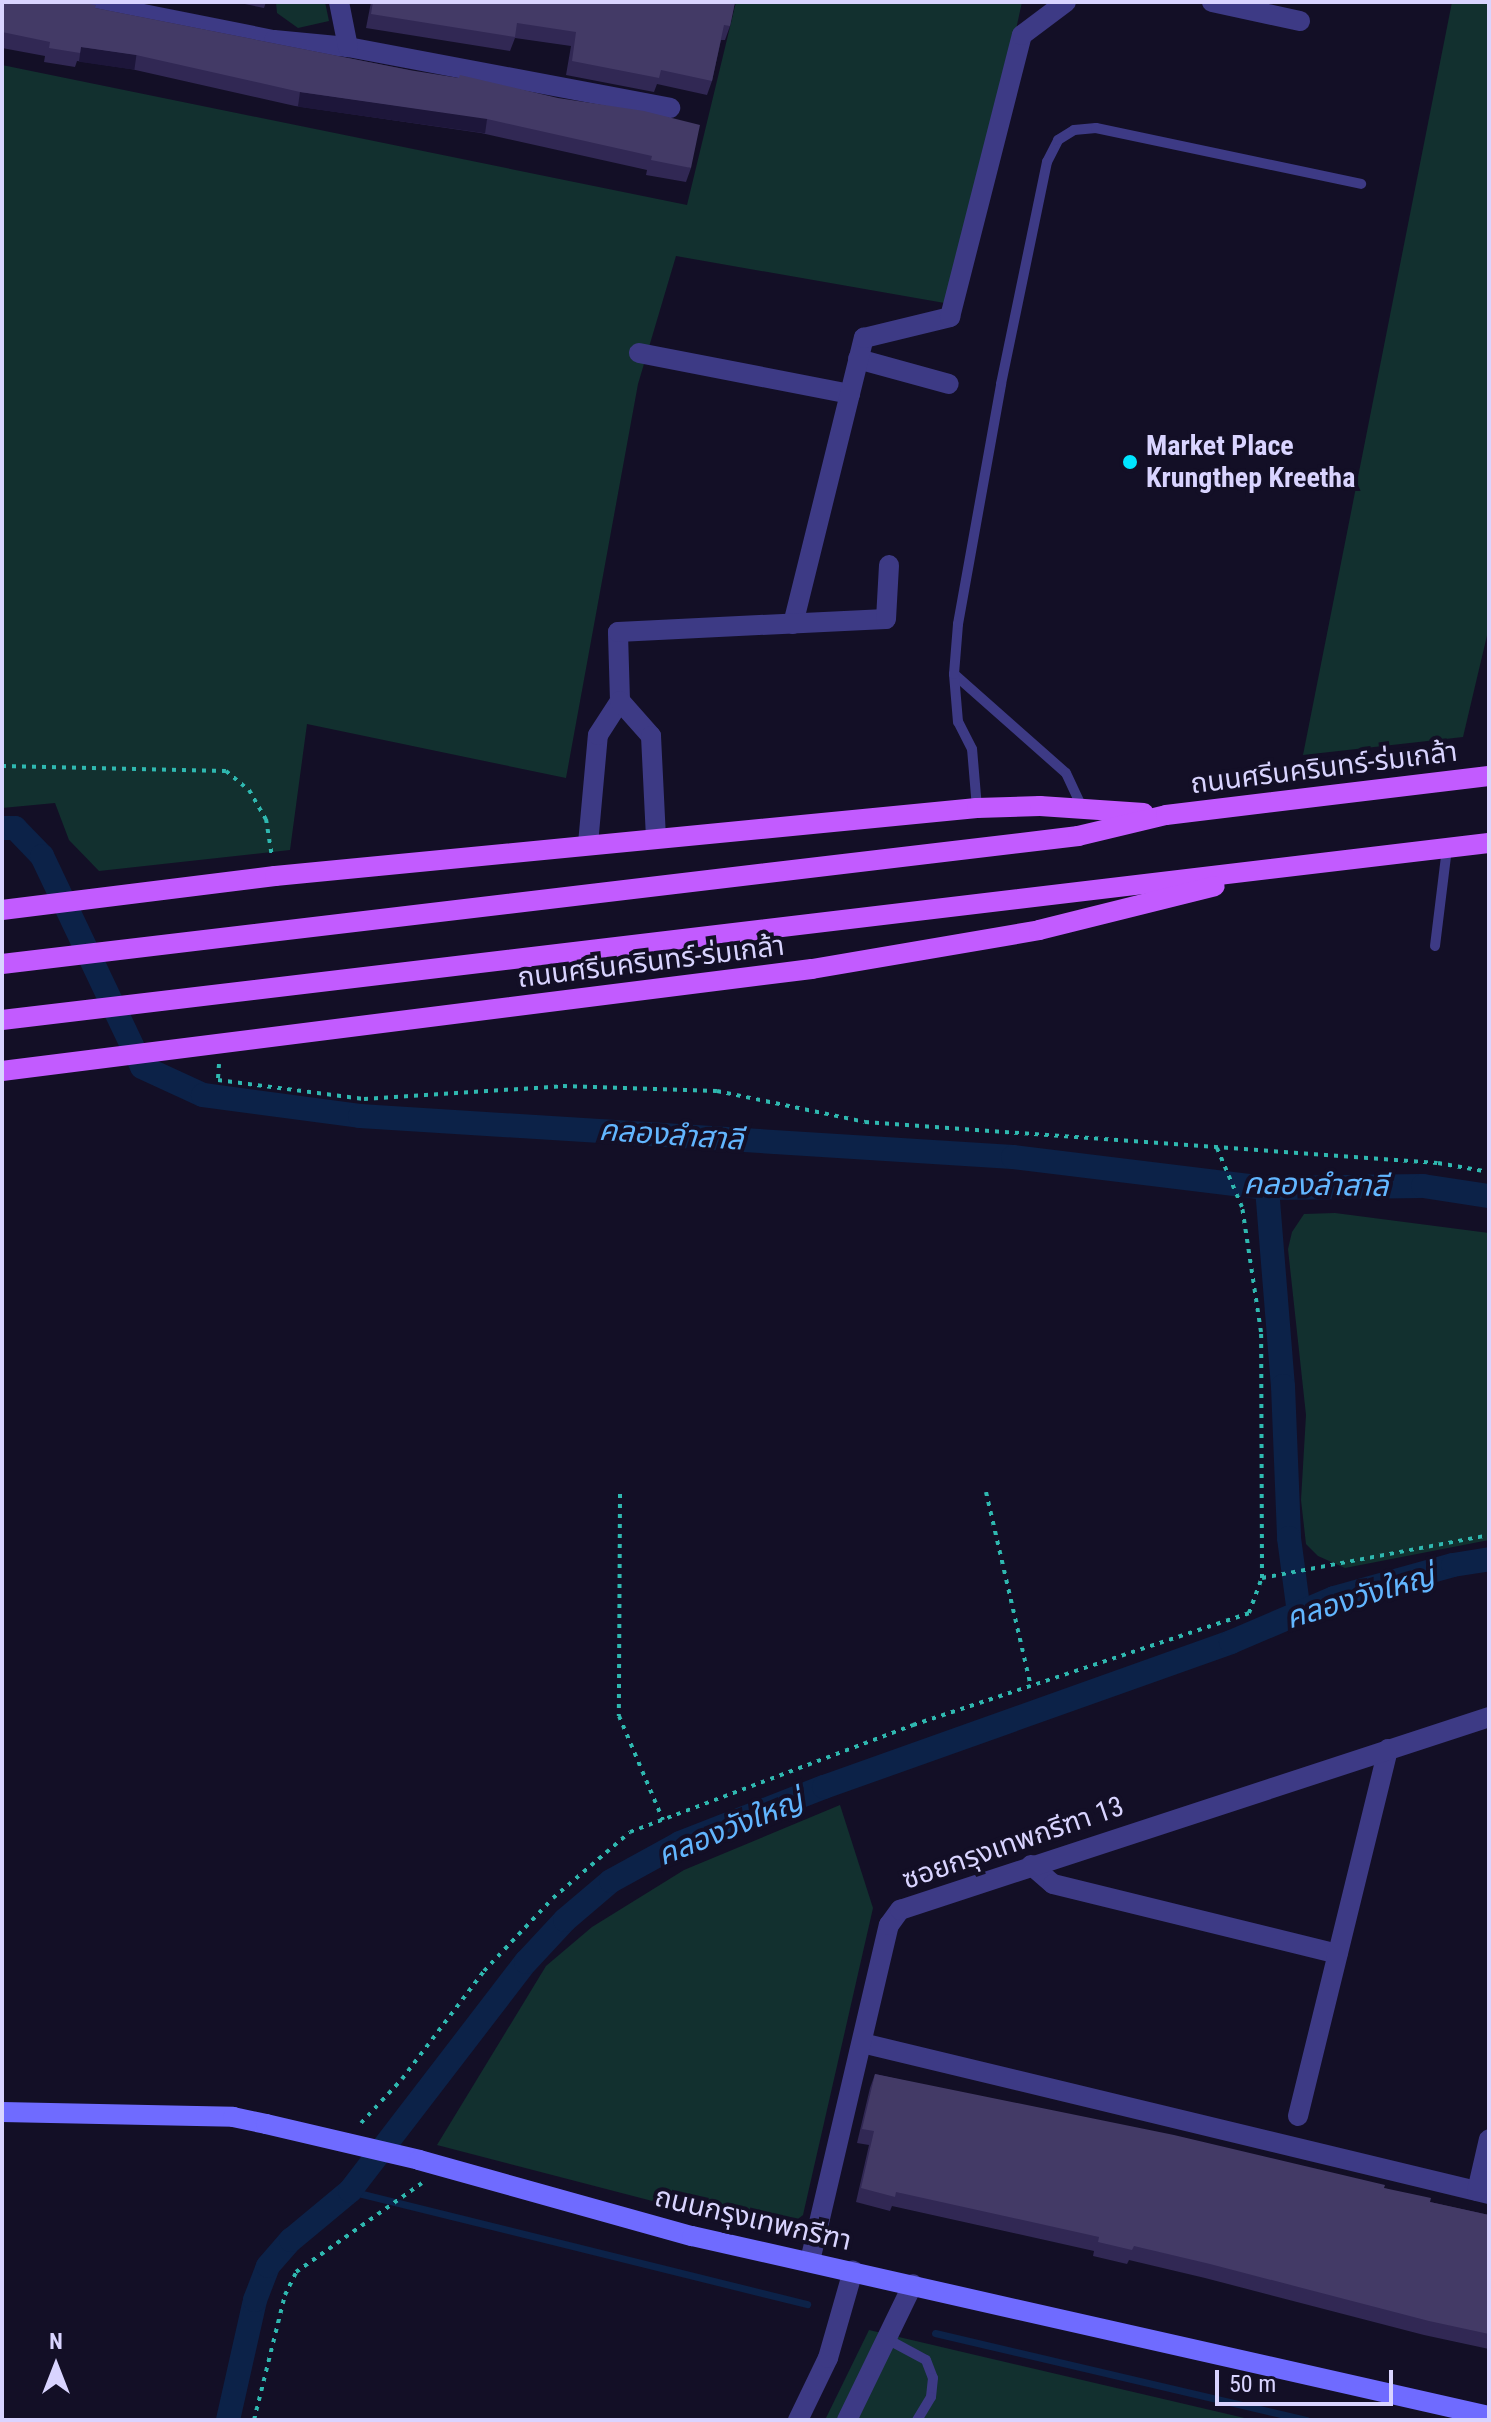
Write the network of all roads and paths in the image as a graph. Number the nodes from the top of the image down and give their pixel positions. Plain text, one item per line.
1 (83, 2) edge
2 (339, 2) edge
3 (1066, 2) edge
4 (1212, 2) edge
5 (1300, 21) dead end
6 (348, 47) junction
7 (670, 108) dead end
8 (1361, 184) dead end
9 (639, 353) dead end
10 (858, 359) junction
11 (949, 384) dead end
12 (850, 394) junction
13 (889, 565) dead end
14 (793, 624) junction
15 (954, 674) junction
16 (620, 701) junction
17 (2, 766) edge
18 (1489, 776) edge
19 (977, 808) junction
20 (1083, 809) junction
21 (1166, 815) junction
22 (656, 838) junction
23 (1489, 843) edge
24 (588, 844) junction
25 (1447, 848) junction
26 (1299, 865) junction
27 (275, 876) junction
28 (2, 910) edge
29 (1435, 946) dead end
30 (2, 964) edge
31 (2, 1020) edge
32 (219, 1063) dead end
33 (5, 1071) edge
34 (1217, 1148) junction
35 (1489, 1172) edge
36 (986, 1492) dead end
37 (620, 1494) dead end
38 (1489, 1535) edge
39 (1262, 1578) junction
40 (1031, 1687) junction
41 (1489, 1717) edge
42 (1388, 1749) junction
43 (663, 1820) junction
44 (1031, 1865) junction
45 (1338, 1954) junction
46 (862, 2043) junction
47 (2, 2112) edge
48 (1298, 2116) dead end
49 (363, 2124) dead end
50 (1489, 2139) edge
51 (421, 2185) dead end
52 (1483, 2193) edge
53 (810, 2261) junction
54 (853, 2271) junction
55 (913, 2284) junction
56 (887, 2339) junction
57 (1489, 2416) edge
58 (254, 2420) edge
59 (798, 2420) edge
60 (847, 2420) edge
61 (917, 2420) edge

1 - 6 street
2 - 6 street
3 - 10 street
4 - 5 street
6 - 7 street
8 - 15 lane
9 - 12 street
10 - 11 street
10 - 12 street
12 - 14 street
13 - 14 street
14 - 16 street
15 - 19 lane
15 - 20 lane
16 - 22 street
16 - 24 street
17 - 27 path
18 - 21 main road, ถนนศรีนครินทร์-ร่มเกล้า
19 - 20 main road, ถนนศรีนครินทร์-ร่มเกล้า
19 - 22 main road, ถนนศรีนครินทร์-ร่มเกล้า
20 - 21 main road, ถนนศรีนครินทร์-ร่มเกล้า
21 - 30 main road, ถนนศรีนครินทร์-ร่มเกล้า
22 - 24 main road, ถนนศรีนครินทร์-ร่มเกล้า
23 - 25 main road, ถนนศรีนครินทร์-ร่มเกล้า
24 - 27 main road, ถนนศรีนครินทร์-ร่มเกล้า
25 - 26 main road, ถนนศรีนครินทร์-ร่มเกล้า
25 - 29 lane
26 - 31 main road, ถนนศรีนครินทร์-ร่มเกล้า
26 - 33 main road, ถนนศรีนครินทร์-ร่มเกล้า
27 - 28 main road, ถนนศรีนครินทร์-ร่มเกล้า
32 - 34 path
34 - 35 path
34 - 39 path
36 - 40 path
37 - 43 path
38 - 39 path
39 - 40 path
40 - 43 path
41 - 42 street, ซอยกรุงเทพกรีฑา 13
42 - 44 street, ซอยกรุงเทพกรีฑา 13
42 - 45 street
43 - 49 path
44 - 45 street
44 - 46 street, ซอยกรุงเทพกรีฑา 13
45 - 48 street
46 - 52 street
46 - 53 street, ซอยกรุงเทพกรีฑา 13
47 - 53 main road, ถนนกรุงเทพกรีฑา
50 - 52 street
51 - 58 path
53 - 54 main road, ถนนกรุงเทพกรีฑา
54 - 55 main road, ถนนกรุงเทพกรีฑา
54 - 59 street
55 - 56 street
55 - 57 main road, ถนนกรุงเทพกรีฑา
56 - 60 street
56 - 61 lane

